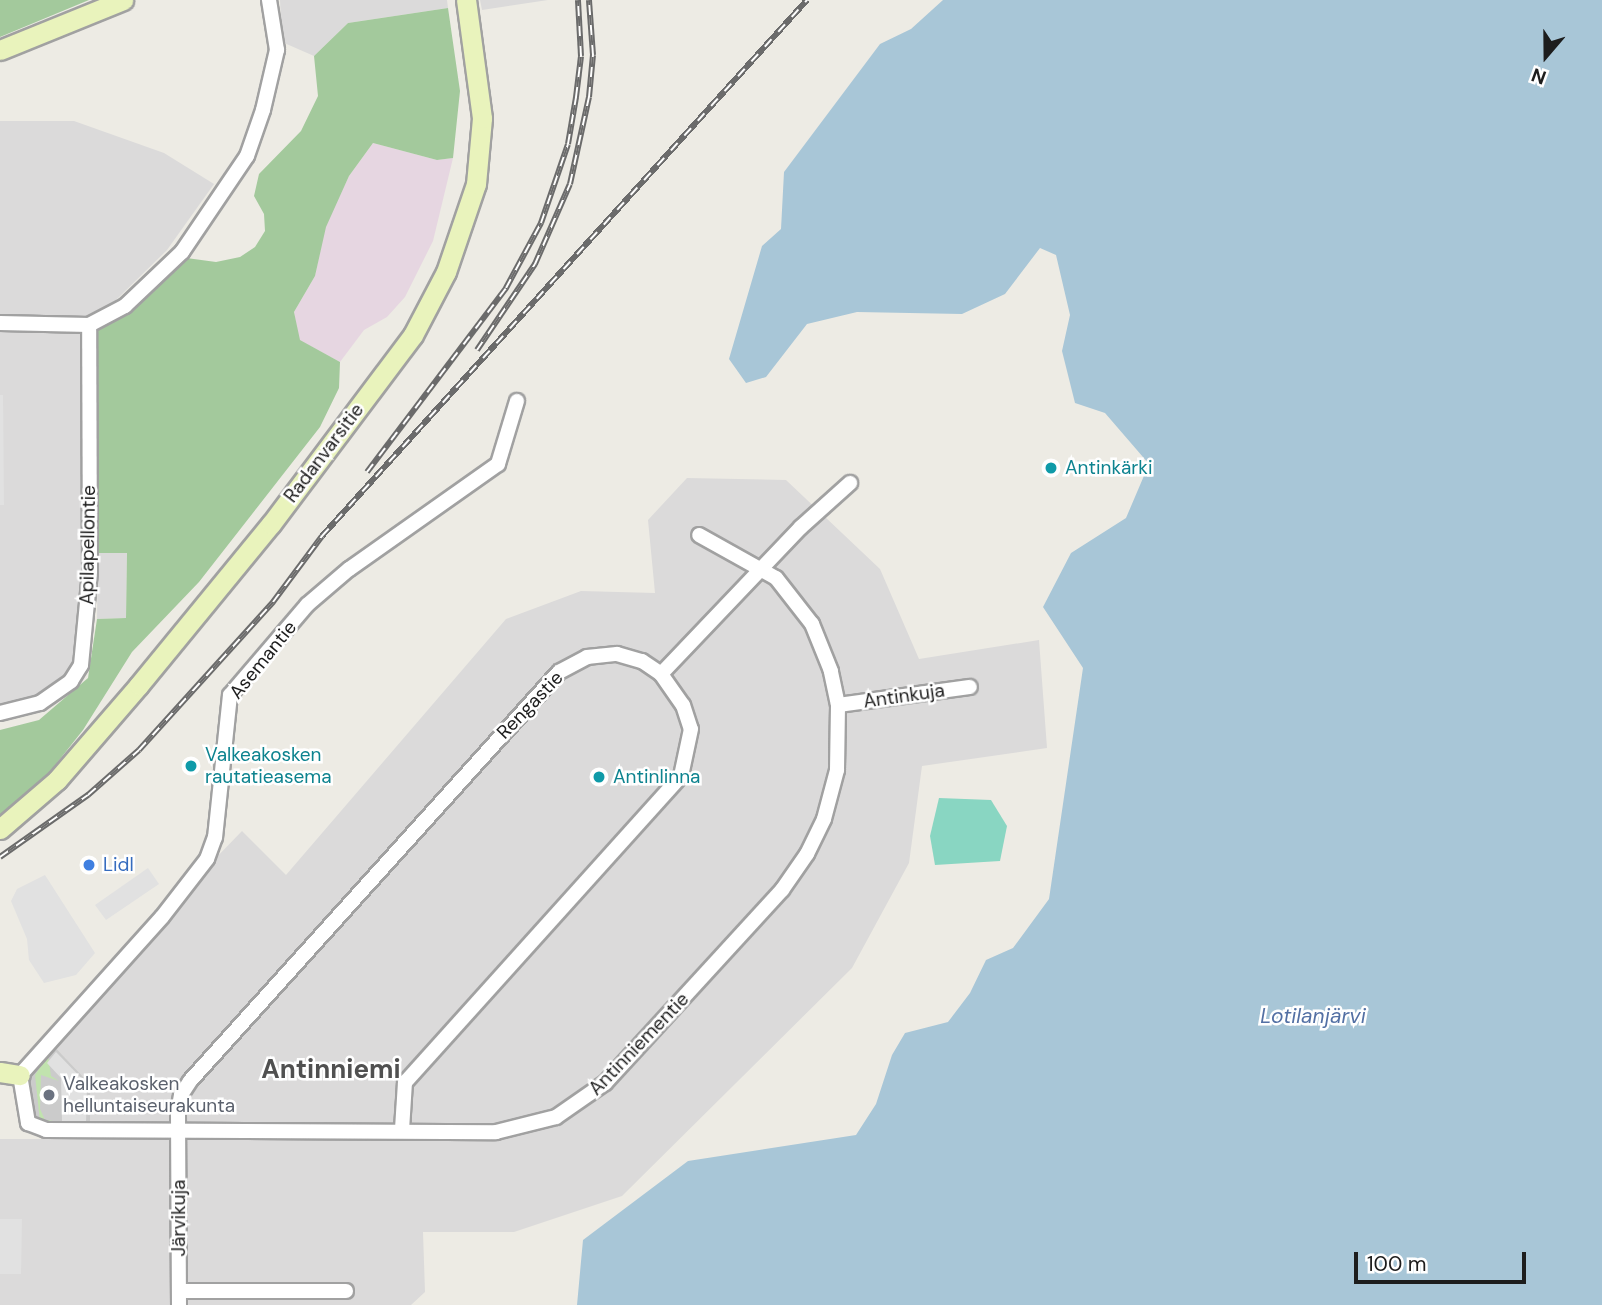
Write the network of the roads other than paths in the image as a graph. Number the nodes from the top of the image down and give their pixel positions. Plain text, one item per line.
1 (123, 0) edge
2 (269, 0) edge
3 (466, 0) edge
4 (36, 38) junction
5 (0, 50) edge
6 (0, 59) edge
7 (0, 323) edge
8 (89, 325) junction
9 (517, 401) dead end
10 (850, 483) dead end
11 (699, 535) dead end
12 (764, 569) junction
13 (661, 674) junction
14 (971, 687) dead end
15 (838, 705) junction
16 (0, 713) edge
17 (0, 829) edge
18 (7, 1075) edge
19 (402, 1130) junction
20 (178, 1131) junction
21 (346, 1291) dead end
22 (179, 1298) edge

1 - 4 street
2 - 8 street
3 - 17 street, Radanvarsitie
4 - 5 street
4 - 6 street
7 - 8 street
8 - 16 street, Apilapellontie
9 - 18 street, Asemantie
10 - 12 street
11 - 12 street, Antinniementie
12 - 13 street
12 - 15 street, Antinniementie
13 - 19 street, Rengastie
13 - 20 street, Rengastie
14 - 15 street, Antinkuja
15 - 19 street, Antinniementie
18 - 20 street, Antinniementie
19 - 20 street, Antinniementie
20 - 22 street, Järvikuja
21 - 22 street

